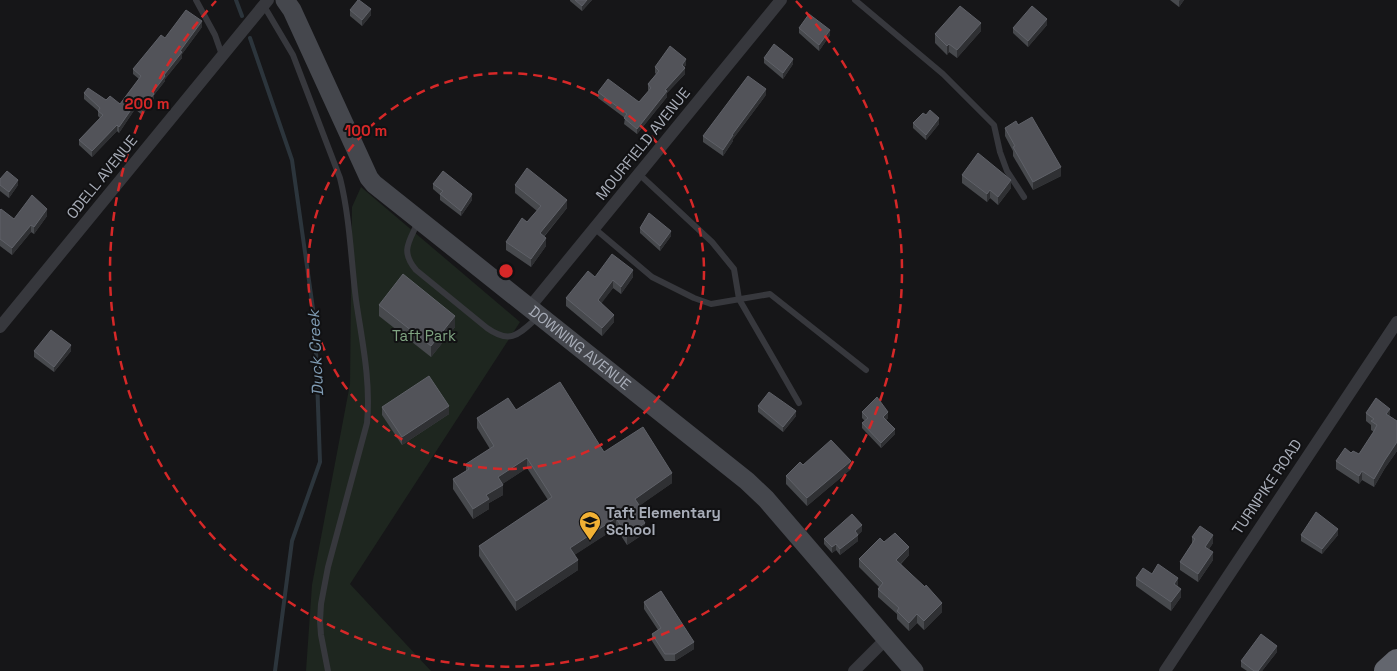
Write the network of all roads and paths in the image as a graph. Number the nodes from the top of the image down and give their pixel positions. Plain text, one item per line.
1 (196, 0) edge
2 (285, 0) edge
3 (781, 0) edge
4 (855, 0) edge
5 (266, 3) edge
6 (222, 56) junction
7 (639, 174) junction
8 (1024, 197) dead end
9 (419, 221) junction
10 (594, 228) junction
11 (739, 298) junction
12 (534, 312) junction
13 (1397, 322) edge
14 (0, 328) edge
15 (866, 370) dead end
16 (799, 403) dead end
17 (886, 639) junction
18 (1397, 660) edge
19 (328, 671) edge
20 (854, 671) edge
21 (914, 671) edge
22 (1165, 671) edge
23 (1386, 671) edge

1 - 6 lane
2 - 9 street, DOWNING AVENUE
3 - 7 street, MOURFIELD AVENUE
4 - 8 lane
5 - 6 street, ODELL AVENUE
5 - 19 lane
6 - 14 street, ODELL AVENUE
7 - 10 street, MOURFIELD AVENUE
7 - 11 lane
9 - 12 street, DOWNING AVENUE
9 - 12 lane
10 - 11 lane
10 - 12 street, MOURFIELD AVENUE
11 - 15 lane
11 - 16 lane
12 - 17 street, DOWNING AVENUE
13 - 22 street, TURNPIKE ROAD
17 - 20 street
17 - 21 street, DOWNING AVENUE
18 - 23 highway

